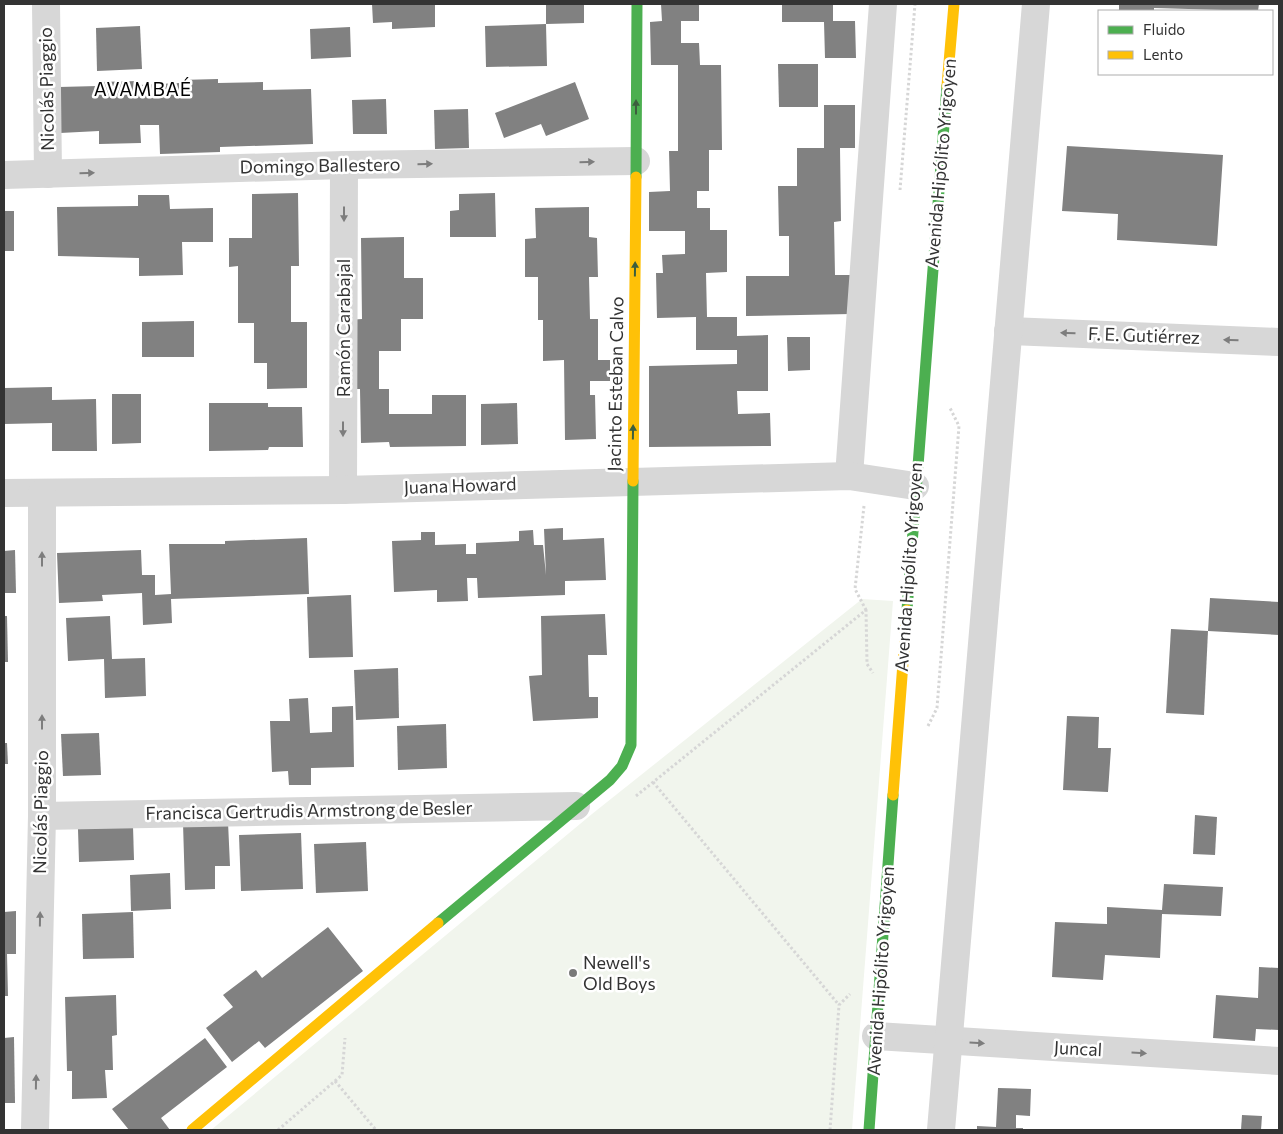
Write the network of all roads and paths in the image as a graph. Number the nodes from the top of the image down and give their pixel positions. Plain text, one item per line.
1 (46, 4) edge
2 (637, 4) edge
3 (883, 4) edge
4 (954, 4) edge
5 (1036, 4) edge
6 (636, 161) junction
7 (344, 165) junction
8 (4, 174) edge
9 (48, 174) junction
10 (1008, 331) junction
11 (1279, 342) edge
12 (849, 476) junction
13 (632, 481) junction
14 (915, 486) junction
15 (343, 490) junction
16 (4, 493) edge
17 (42, 493) junction
18 (877, 680) dead end
19 (653, 782) junction
20 (630, 801) dead end
21 (576, 806) junction
22 (42, 816) junction
23 (852, 992) dead end
24 (839, 1005) junction
25 (346, 1031) dead end
26 (876, 1036) junction
27 (949, 1041) junction
28 (1279, 1061) edge
29 (335, 1081) junction
30 (34, 1130) edge
31 (192, 1130) edge
32 (278, 1130) edge
33 (376, 1130) edge
34 (830, 1130) edge
35 (869, 1130) edge
36 (940, 1130) edge

1 - 9 street, Nicolás Piaggio
6 -> 2 street, Jacinto Esteban Calvo
3 - 12 street
4 - 14 street, Avenida Hipólito Yrigoyen
5 - 10 street
7 -> 6 street, Domingo Ballestero
13 -> 6 street, Jacinto Esteban Calvo
9 -> 7 street, Domingo Ballestero
7 -> 15 street, Ramón Carabajal
8 - 9 street, Domingo Ballestero
11 -> 10 street, F. E. Gutiérrez
10 - 27 street
12 - 13 street, Juana Howard
12 - 14 street, Juana Howard
13 - 15 street, Juana Howard
13 - 21 street, Jacinto Esteban Calvo
14 - 26 street, Avenida Hipólito Yrigoyen
15 - 17 street, Juana Howard
16 - 17 street, Juana Howard
22 -> 17 street, Nicolás Piaggio
18 - 19 path
19 - 20 path
19 - 24 path
21 - 22 street, Francisca Gertrudis Armstrong de Besler
21 - 31 street
30 -> 22 street, Nicolás Piaggio
23 - 24 path
24 - 34 path
25 - 29 path
26 - 27 street, Juncal
26 - 35 street, Avenida Hipólito Yrigoyen
27 -> 28 street, Juncal
27 - 36 street
29 - 32 path
29 - 33 path

